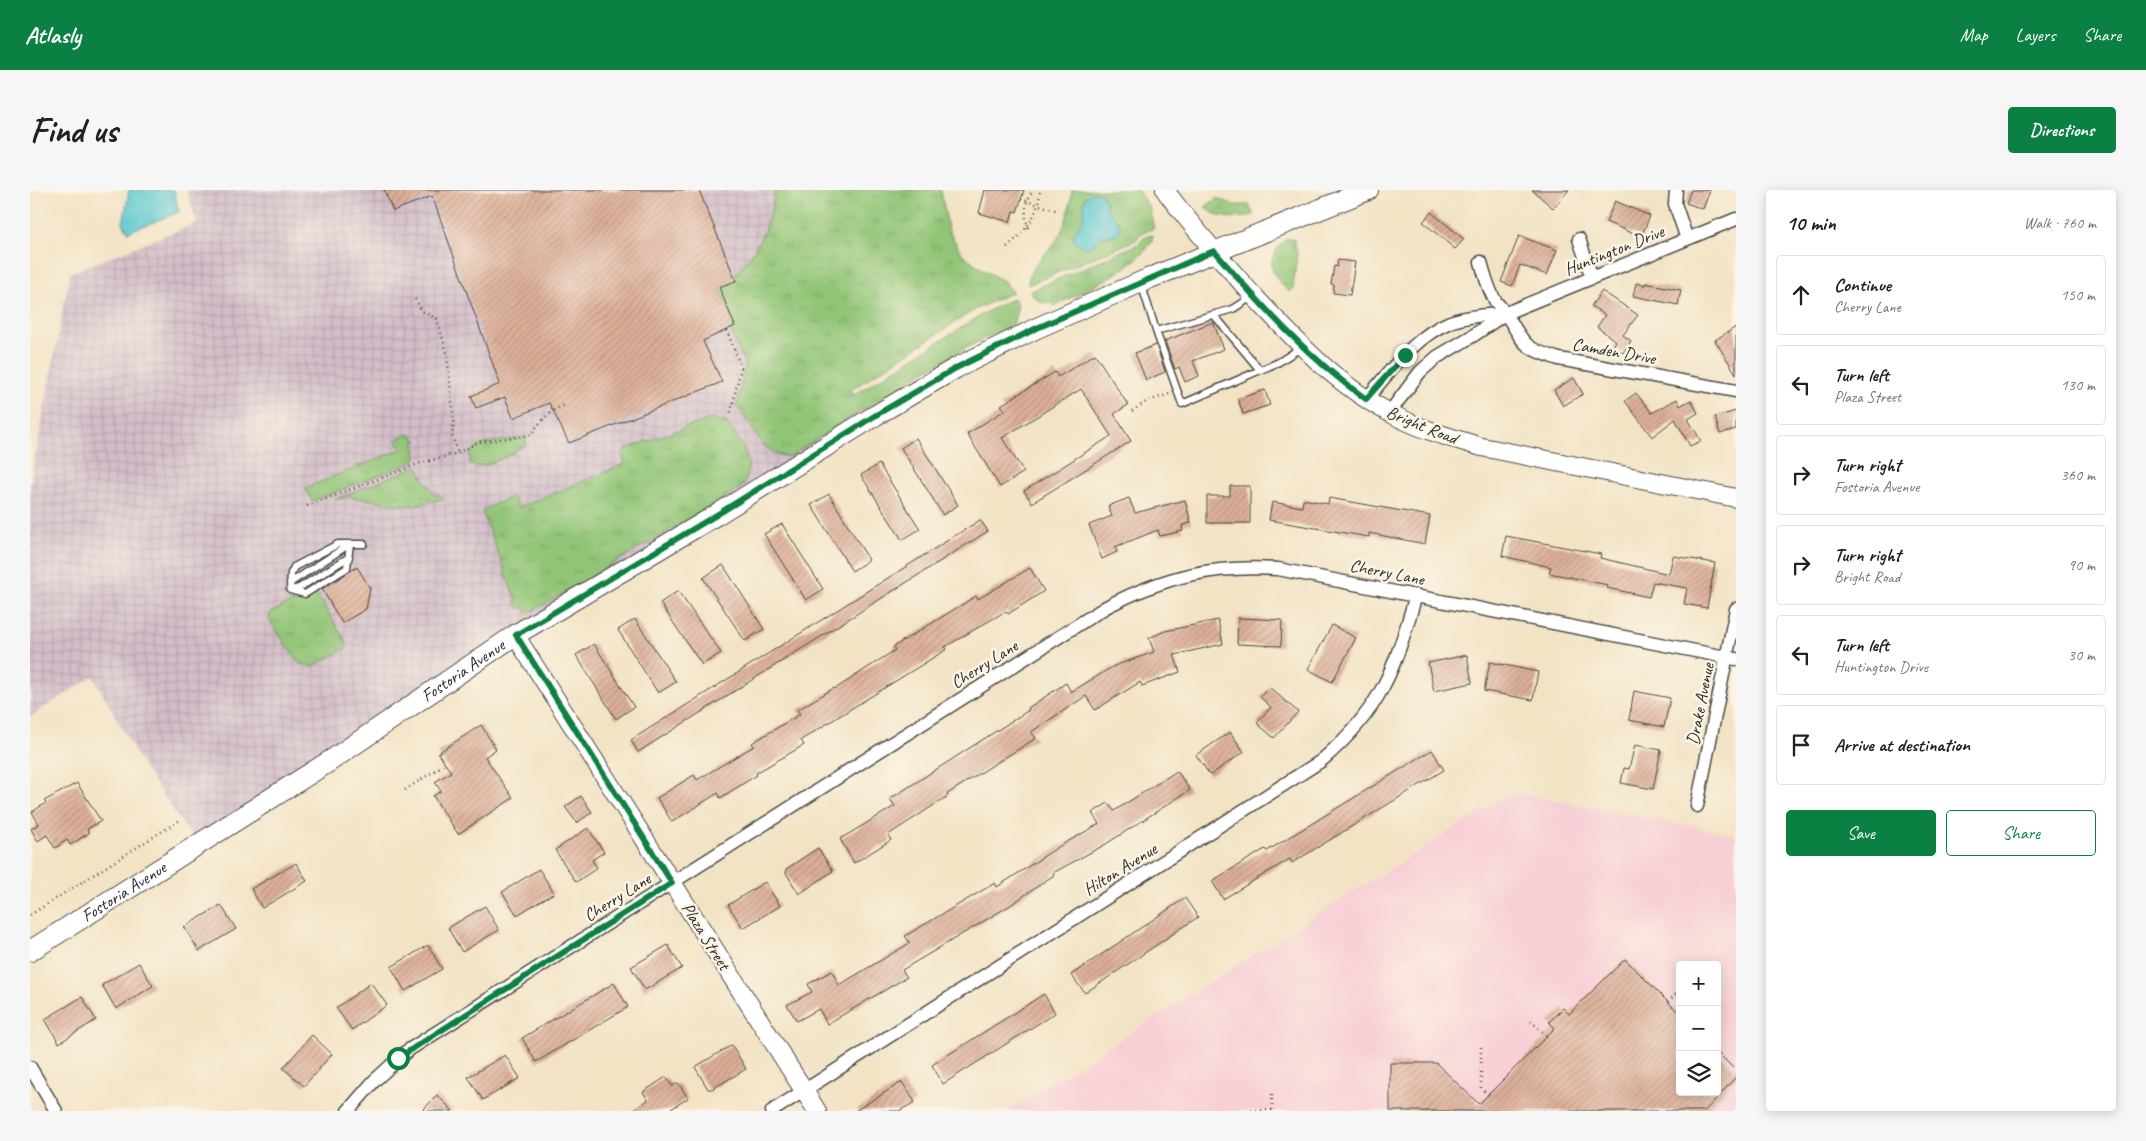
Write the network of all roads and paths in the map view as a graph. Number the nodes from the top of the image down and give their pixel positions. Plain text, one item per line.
1 (1033, 190) edge
2 (1040, 190) edge
3 (1165, 190) edge
4 (1368, 190) edge
5 (1676, 190) edge
6 (1021, 199) dead end
7 (1027, 201) junction
8 (1038, 205) junction
9 (1058, 211) dead end
10 (1736, 219) edge
11 (1028, 228) junction
12 (1580, 239) dead end
13 (1686, 239) junction
14 (1007, 247) dead end
15 (1214, 251) junction
16 (1481, 262) dead end
17 (1592, 278) junction
18 (1140, 282) junction
19 (1254, 296) junction
20 (415, 300) dead end
21 (1506, 313) junction
22 (1214, 314) junction
23 (726, 330) dead end
24 (1156, 331) junction
25 (1302, 346) junction
26 (1260, 370) junction
27 (1177, 391) junction
28 (1736, 391) edge
29 (1366, 399) junction
30 (567, 404) dead end
31 (1132, 411) dead end
32 (1389, 413) junction
33 (730, 416) dead end
34 (458, 453) junction
35 (1736, 498) edge
36 (308, 506) dead end
37 (350, 544) junction
38 (364, 544) dead end
39 (290, 586) junction
40 (1416, 595) junction
41 (1736, 609) edge
42 (516, 635) junction
43 (1731, 658) edge
44 (446, 764) dead end
45 (405, 790) dead end
46 (1697, 806) dead end
47 (180, 820) dead end
48 (672, 883) junction
49 (30, 915) edge
50 (30, 951) edge
51 (1676, 994) edge
52 (1668, 1002) dead end
53 (1531, 1021) dead end
54 (1547, 1036) dead end
55 (1481, 1047) dead end
56 (30, 1067) edge
57 (804, 1090) junction
58 (1272, 1093) dead end
59 (1488, 1095) dead end
60 (1272, 1110) edge
61 (56, 1111) edge
62 (348, 1111) edge
63 (772, 1111) edge
64 (817, 1111) edge
65 (1226, 1111) edge

1 - 7 path
2 - 8 path
3 - 15 main road, Bright Road
4 - 15 main road, Fostoria Avenue
5 - 13 street
6 - 7 path
7 - 8 path
7 - 11 path
8 - 9 path
8 - 11 path
10 - 13 street, Huntington Drive
11 - 14 path
12 - 17 street
13 - 17 street, Huntington Drive
15 - 18 main road, Fostoria Avenue
15 - 19 main road, Bright Road
16 - 21 street, Camden Drive
17 - 21 street, Huntington Drive
18 - 24 lane
18 - 42 main road, Fostoria Avenue
19 - 22 lane
19 - 25 main road, Bright Road
20 - 34 path
21 - 28 street, Camden Drive
21 - 29 street, Huntington Drive
21 - 32 street, Huntington Drive
22 - 24 lane
22 - 26 lane
23 - 33 path
24 - 27 lane
25 - 26 lane
25 - 29 main road, Bright Road
26 - 27 lane
27 - 31 path
29 - 32 main road, Bright Road
30 - 34 path
32 - 35 main road, Bright Road
34 - 36 path
37 - 38 lane
37 - 39 lane
37 - 39 lane
37 - 39 lane
40 - 43 street, Cherry Lane
40 - 48 street, Cherry Lane
40 - 57 street, Hilton Avenue
41 - 43 street, Drake Avenue
42 - 48 main road, Plaza Street
42 - 50 main road, Fostoria Avenue
43 - 46 street, Drake Avenue
44 - 45 path
47 - 49 path
48 - 57 main road, Plaza Street
48 - 62 street, Cherry Lane
51 - 52 path
53 - 54 path
55 - 59 path
56 - 61 street
57 - 63 street, Hilton Avenue
57 - 64 main road, Plaza Street
58 - 60 path
60 - 65 path

